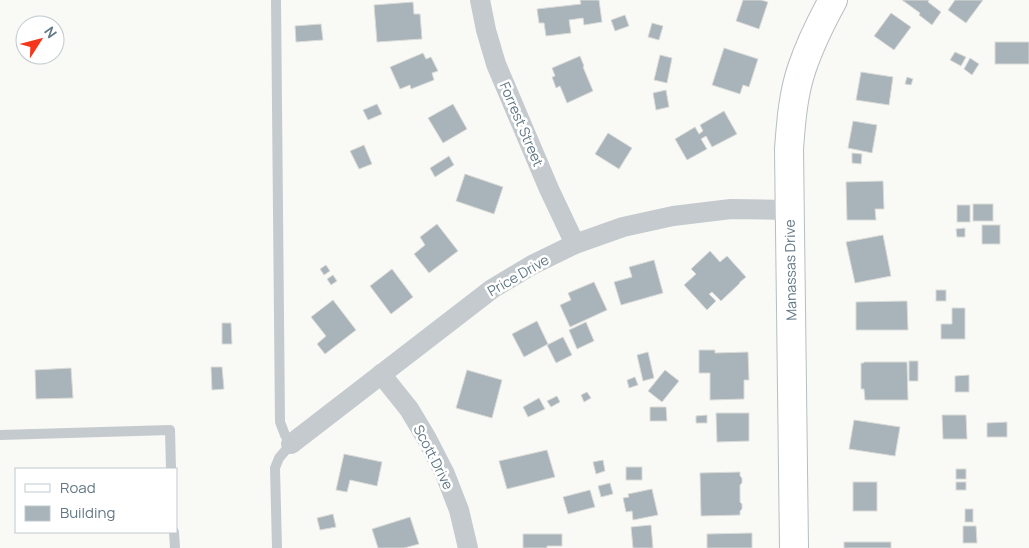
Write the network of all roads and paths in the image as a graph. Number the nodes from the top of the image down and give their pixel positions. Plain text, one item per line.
1 (276, 0) edge
2 (480, 0) edge
3 (833, 0) edge
4 (789, 210) junction
5 (575, 244) junction
6 (381, 374) junction
7 (0, 435) edge
8 (291, 444) junction
9 (171, 468) edge
10 (174, 533) edge
11 (175, 548) edge
12 (277, 548) edge
13 (468, 548) edge
14 (794, 548) edge

1 - 8 lane
2 - 5 street, Forrest Street
3 - 4 main road, Manassas Drive
4 - 5 street, Price Drive
4 - 14 main road, Manassas Drive
5 - 6 street, Price Drive
6 - 8 street, Price Drive
6 - 13 street, Scott Drive
7 - 9 lane
8 - 12 lane
10 - 11 lane

